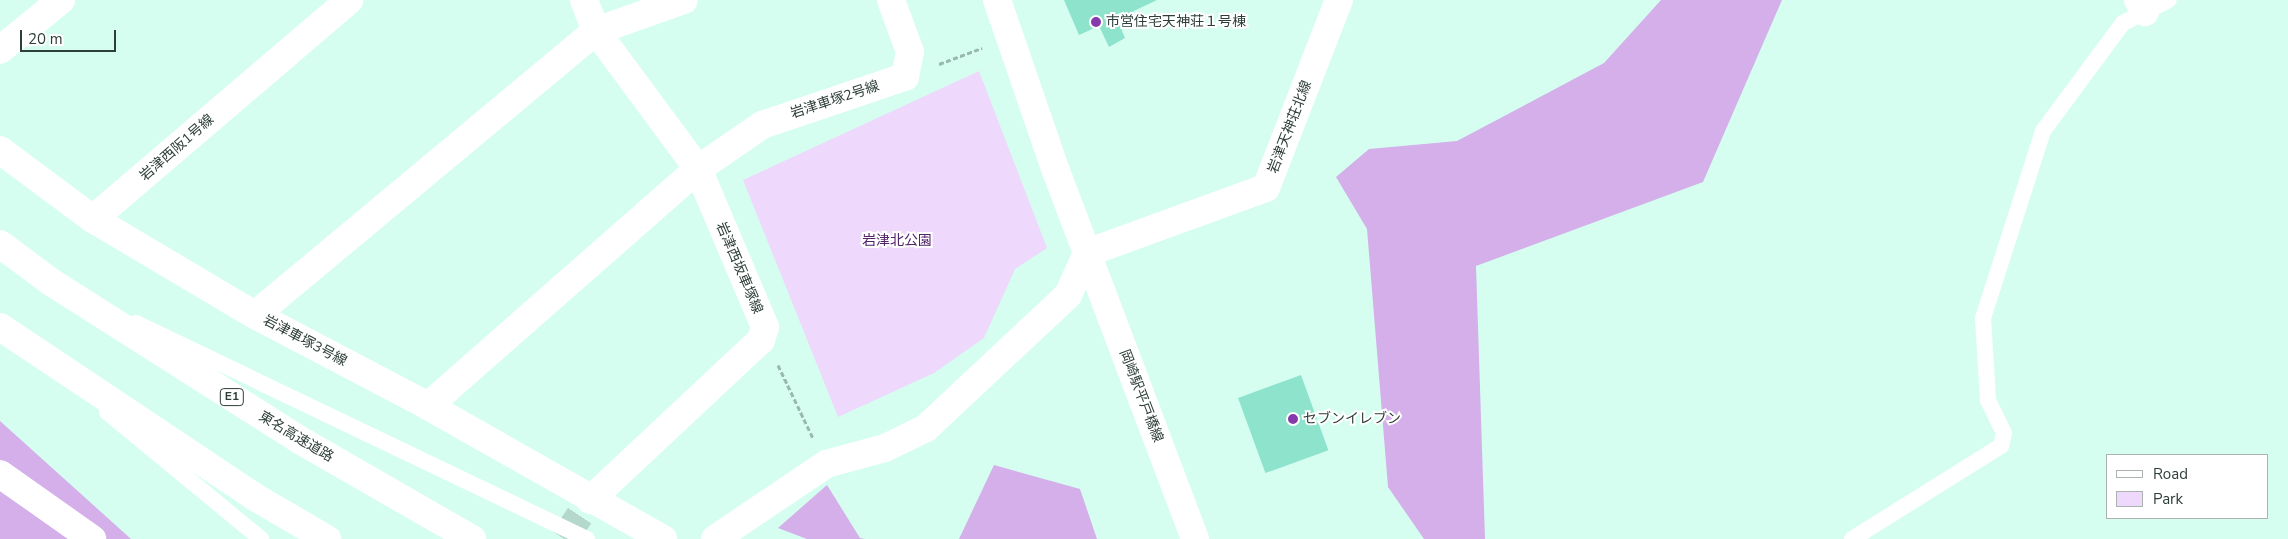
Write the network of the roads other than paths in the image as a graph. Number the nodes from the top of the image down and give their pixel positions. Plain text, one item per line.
1 (61, 0) edge
2 (349, 0) edge
3 (584, 0) edge
4 (684, 0) edge
5 (891, 0) edge
6 (997, 0) edge
7 (1339, 0) edge
8 (2169, 0) edge
9 (2141, 6) edge
10 (596, 31) junction
11 (0, 50) edge
12 (0, 150) edge
13 (698, 169) junction
14 (93, 220) junction
15 (0, 244) edge
16 (1087, 253) junction
17 (51, 282) junction
18 (255, 315) junction
19 (0, 327) edge
20 (38, 355) junction
21 (428, 406) junction
22 (0, 474) edge
23 (590, 500) junction
24 (92, 539) edge
25 (261, 539) edge
26 (327, 539) edge
27 (472, 539) edge
28 (587, 539) edge
29 (663, 539) edge
30 (715, 539) edge
31 (1195, 539) edge
32 (1852, 539) edge

1 - 11 main road
2 - 14 main road, 岩津西阪1号線
3 - 10 main road, 岩津西坂車塚線
4 - 10 main road
5 - 13 main road, 岩津車塚2号線
6 - 16 main road, 岡崎駅平戸橋線
7 - 16 main road, 岩津天神荘北線
8 - 9 lane
9 - 32 lane
10 - 13 main road, 岩津西坂車塚線
10 - 18 main road, 岩津車塚3号線
12 - 14 main road
13 - 21 main road
13 - 23 main road, 岩津西坂車塚線
14 - 18 main road
15 - 17 main road, 東名高速道路 / E1
16 - 30 main road
16 - 31 main road, 岡崎駅平戸橋線
17 - 27 main road, 東名高速道路 / E1
17 - 28 lane
18 - 21 main road, 岩津車塚3号線
19 - 20 main road
20 - 25 lane
20 - 26 main road
21 - 23 main road, 岩津車塚3号線
22 - 24 main road
23 - 29 main road, 岩津車塚3号線

